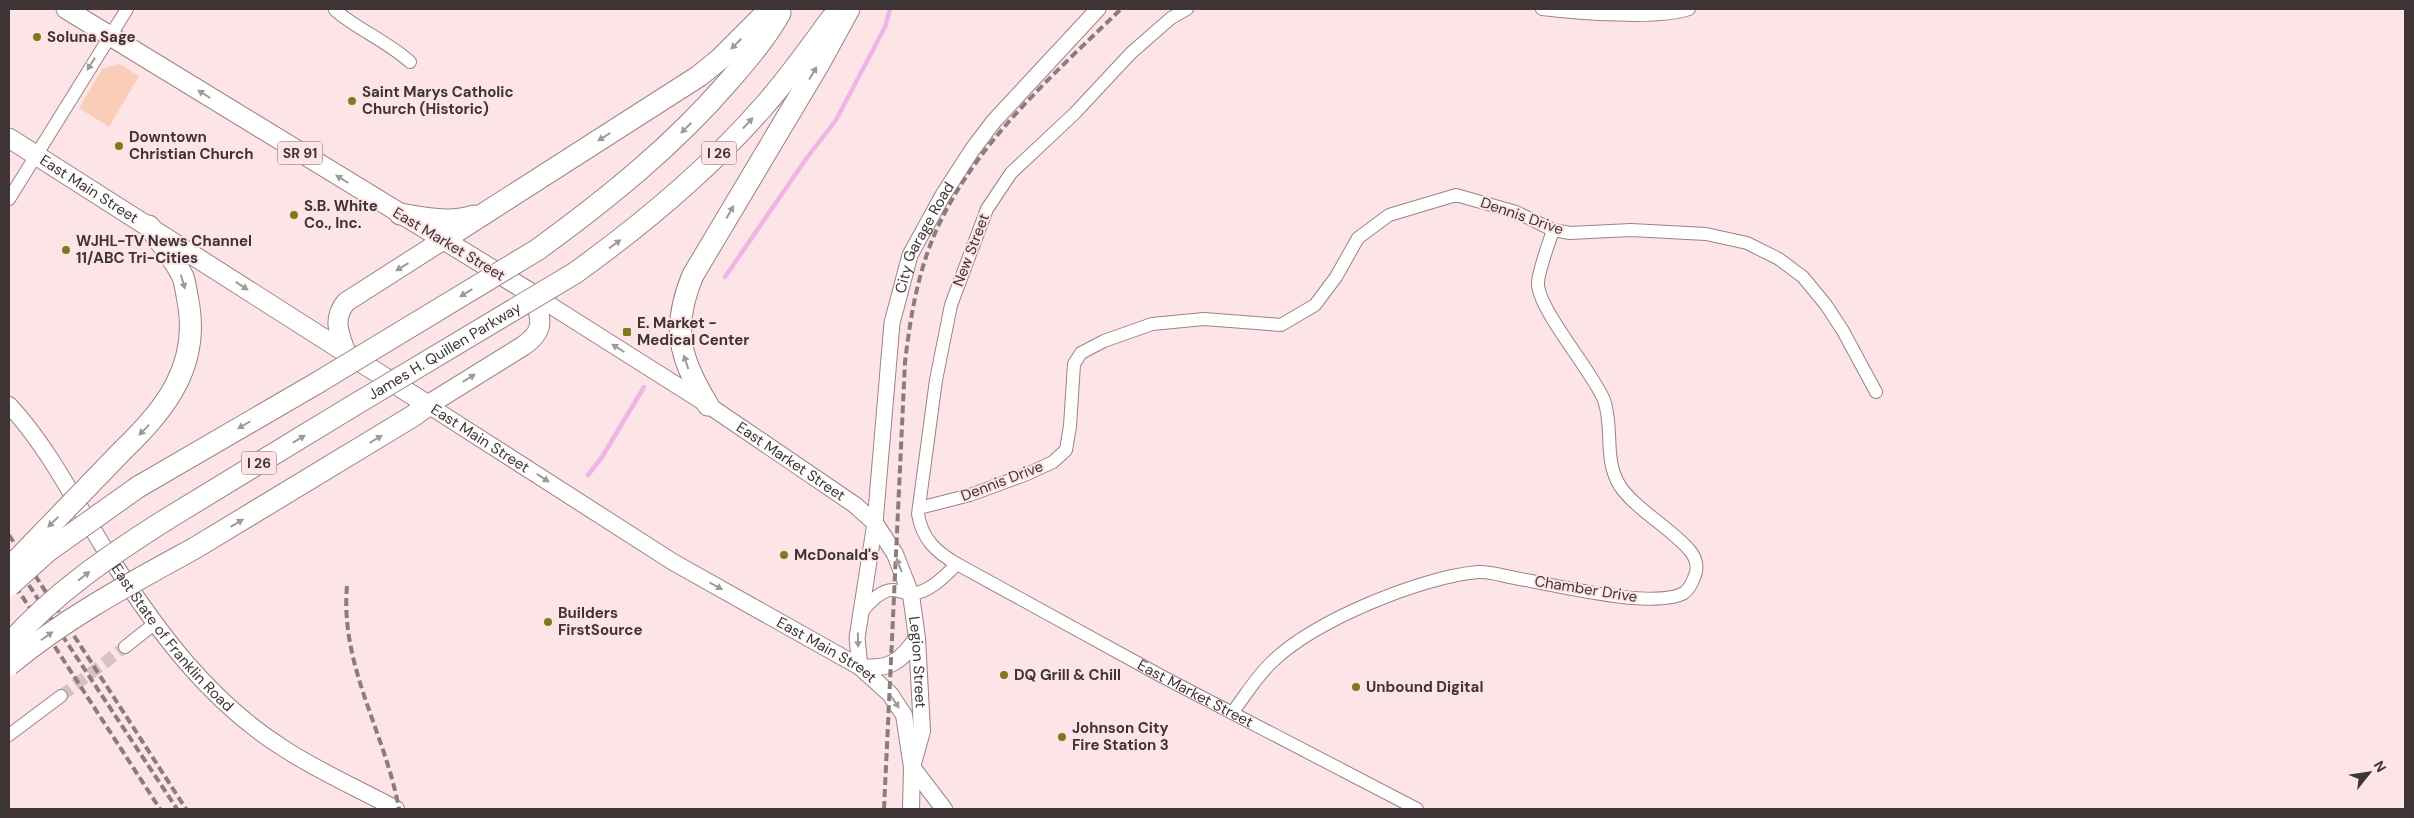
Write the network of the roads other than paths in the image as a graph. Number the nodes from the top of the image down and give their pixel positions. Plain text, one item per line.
1 (66, 9) edge
2 (127, 9) edge
3 (335, 9) edge
4 (770, 9) edge
5 (782, 9) edge
6 (838, 9) edge
7 (849, 9) edge
8 (1098, 9) edge
9 (1187, 9) edge
10 (1542, 9) edge
11 (1689, 9) edge
12 (110, 36) junction
13 (410, 62) dead end
14 (9, 138) edge
15 (36, 155) junction
16 (9, 199) edge
17 (484, 213) junction
18 (400, 214) junction
19 (148, 226) junction
20 (1553, 230) junction
21 (443, 240) junction
22 (534, 295) junction
23 (346, 353) junction
24 (1876, 392) dead end
25 (9, 405) edge
26 (428, 405) junction
27 (708, 405) junction
28 (919, 508) junction
29 (875, 523) junction
30 (953, 562) junction
31 (9, 568) edge
32 (9, 586) edge
33 (911, 595) junction
34 (859, 615) junction
35 (154, 624) junction
36 (917, 638) junction
37 (9, 644) edge
38 (125, 647) tunnel mouth
39 (9, 665) edge
40 (860, 667) junction
41 (61, 696) tunnel mouth
42 (1232, 714) junction
43 (9, 734) edge
44 (912, 767) junction
45 (396, 809) edge
46 (911, 809) edge
47 (944, 809) edge
48 (1417, 809) edge

1 - 12 main road, East Market Street / SR 91
2 - 12 street
3 - 13 street
4 -> 17 highway
5 -> 32 highway, I 26, bridge
37 -> 6 highway, James H. Quillen Parkway / I 26, bridge
27 -> 7 highway
8 - 29 street, City Garage Road
9 - 28 street, New Street
10 - 11 street
12 -> 15 street
18 -> 12 main road, East Market Street / SR 91
14 - 15 main road, East Main Street / SR 91
15 - 16 street
15 - 19 main road, East Main Street / SR 91
17 - 18 highway
17 - 21 highway
18 - 21 main road, East Market Street / SR 91
19 -> 23 main road, East Main Street / SR 91
19 -> 31 highway, bridge
20 - 24 street, Dennis Drive
20 - 28 street, Dennis Drive
20 - 42 street, Chamber Drive
21 - 22 main road, East Market Street / SR 91
21 -> 23 main road
26 -> 22 main road
27 -> 22 main road, East Market Street / SR 91
23 - 26 main road, East Main Street / SR 91
25 - 35 main road, East State of Franklin Road
39 -> 26 highway, bridge
26 -> 40 main road, East Main Street / SR 91
27 - 29 main road, East Market Street / SR 91
28 - 30 street, New Street
33 -> 29 main road, Legion Street / SR 91
29 - 34 street, City Garage Road
30 - 33 street
30 - 42 street, East Market Street
33 - 34 street
33 - 36 main road, Legion Street / SR 91
34 -> 40 street
35 - 38 street
35 - 45 main road, East State of Franklin Road
36 - 40 main road
36 - 44 main road, Legion Street / SR 91
40 -> 44 main road, East Main Street / SR 91
41 - 43 street
42 - 48 street, East Market Street
44 - 46 main road, Legion Street / SR 91
44 - 47 main road

